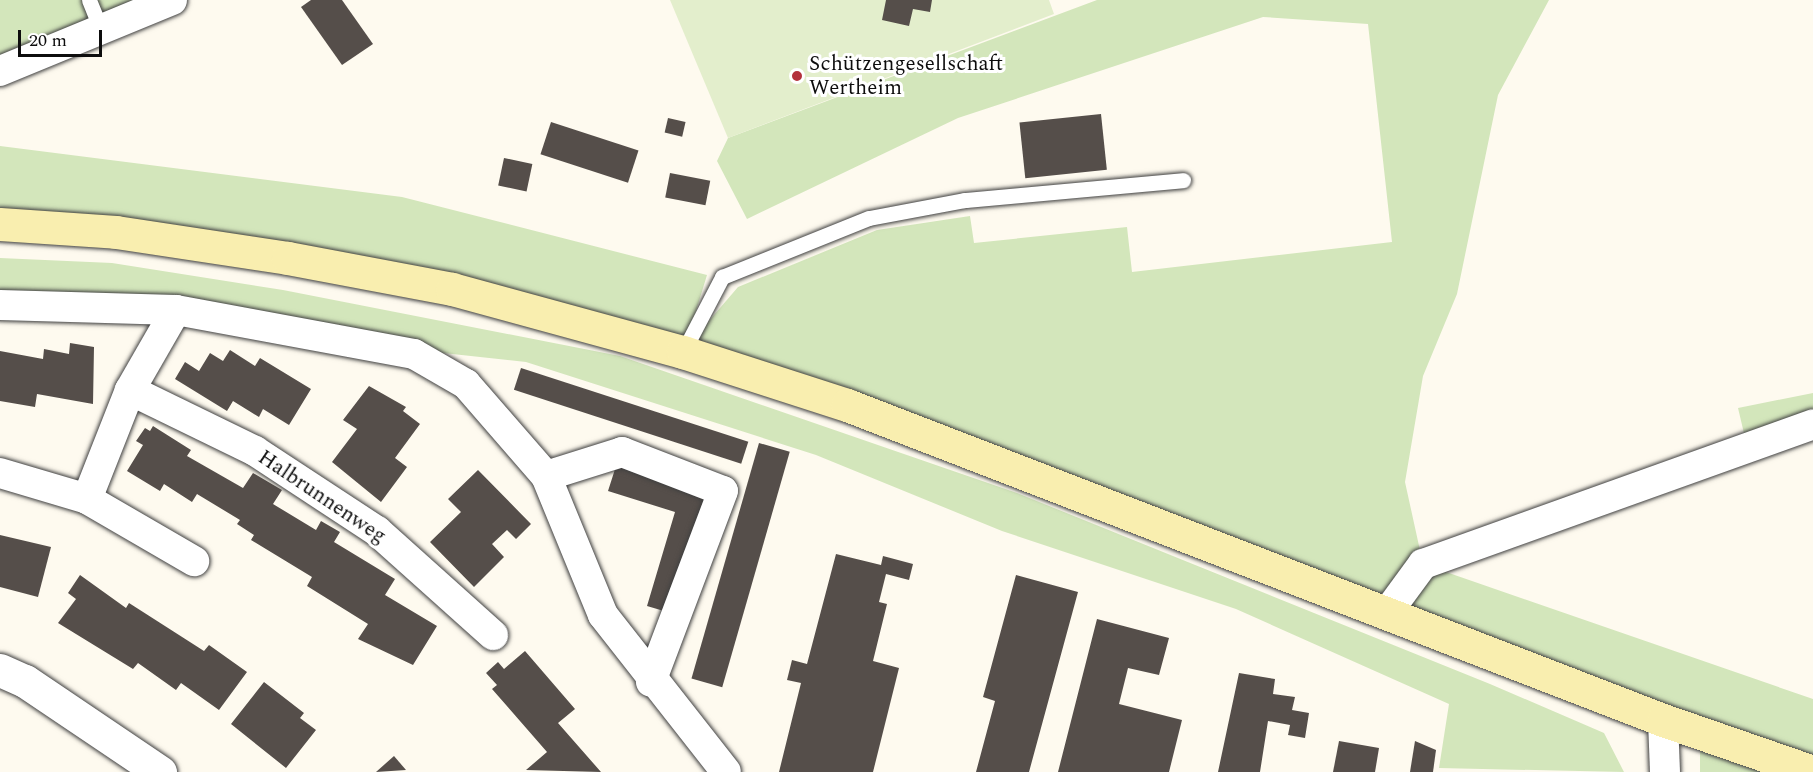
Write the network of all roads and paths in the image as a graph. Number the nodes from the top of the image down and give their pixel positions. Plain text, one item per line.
1 (89, 0) edge
2 (172, 0) edge
3 (101, 30) junction
4 (0, 71) edge
5 (1183, 180) dead end
6 (0, 224) edge
7 (0, 305) edge
8 (176, 310) junction
9 (682, 352) junction
10 (130, 390) junction
11 (1813, 424) edge
12 (0, 473) edge
13 (546, 476) junction
14 (87, 499) junction
15 (194, 561) dead end
16 (1387, 613) junction
17 (493, 635) dead end
18 (0, 670) edge
19 (651, 682) junction
20 (1663, 720) junction
21 (160, 772) edge
22 (726, 772) edge
23 (1665, 772) edge
24 (1813, 772) edge

1 - 3 lane
2 - 3 street
3 - 4 street
5 - 9 lane
6 - 9 main road
7 - 8 street
8 - 10 street
8 - 13 street
9 - 16 main road
10 - 14 street
10 - 17 street, Halbrunnenweg
11 - 16 street
12 - 14 street
13 - 19 street
13 - 19 street
14 - 15 street
16 - 20 main road
18 - 21 street
19 - 22 street
20 - 23 street
20 - 24 main road

